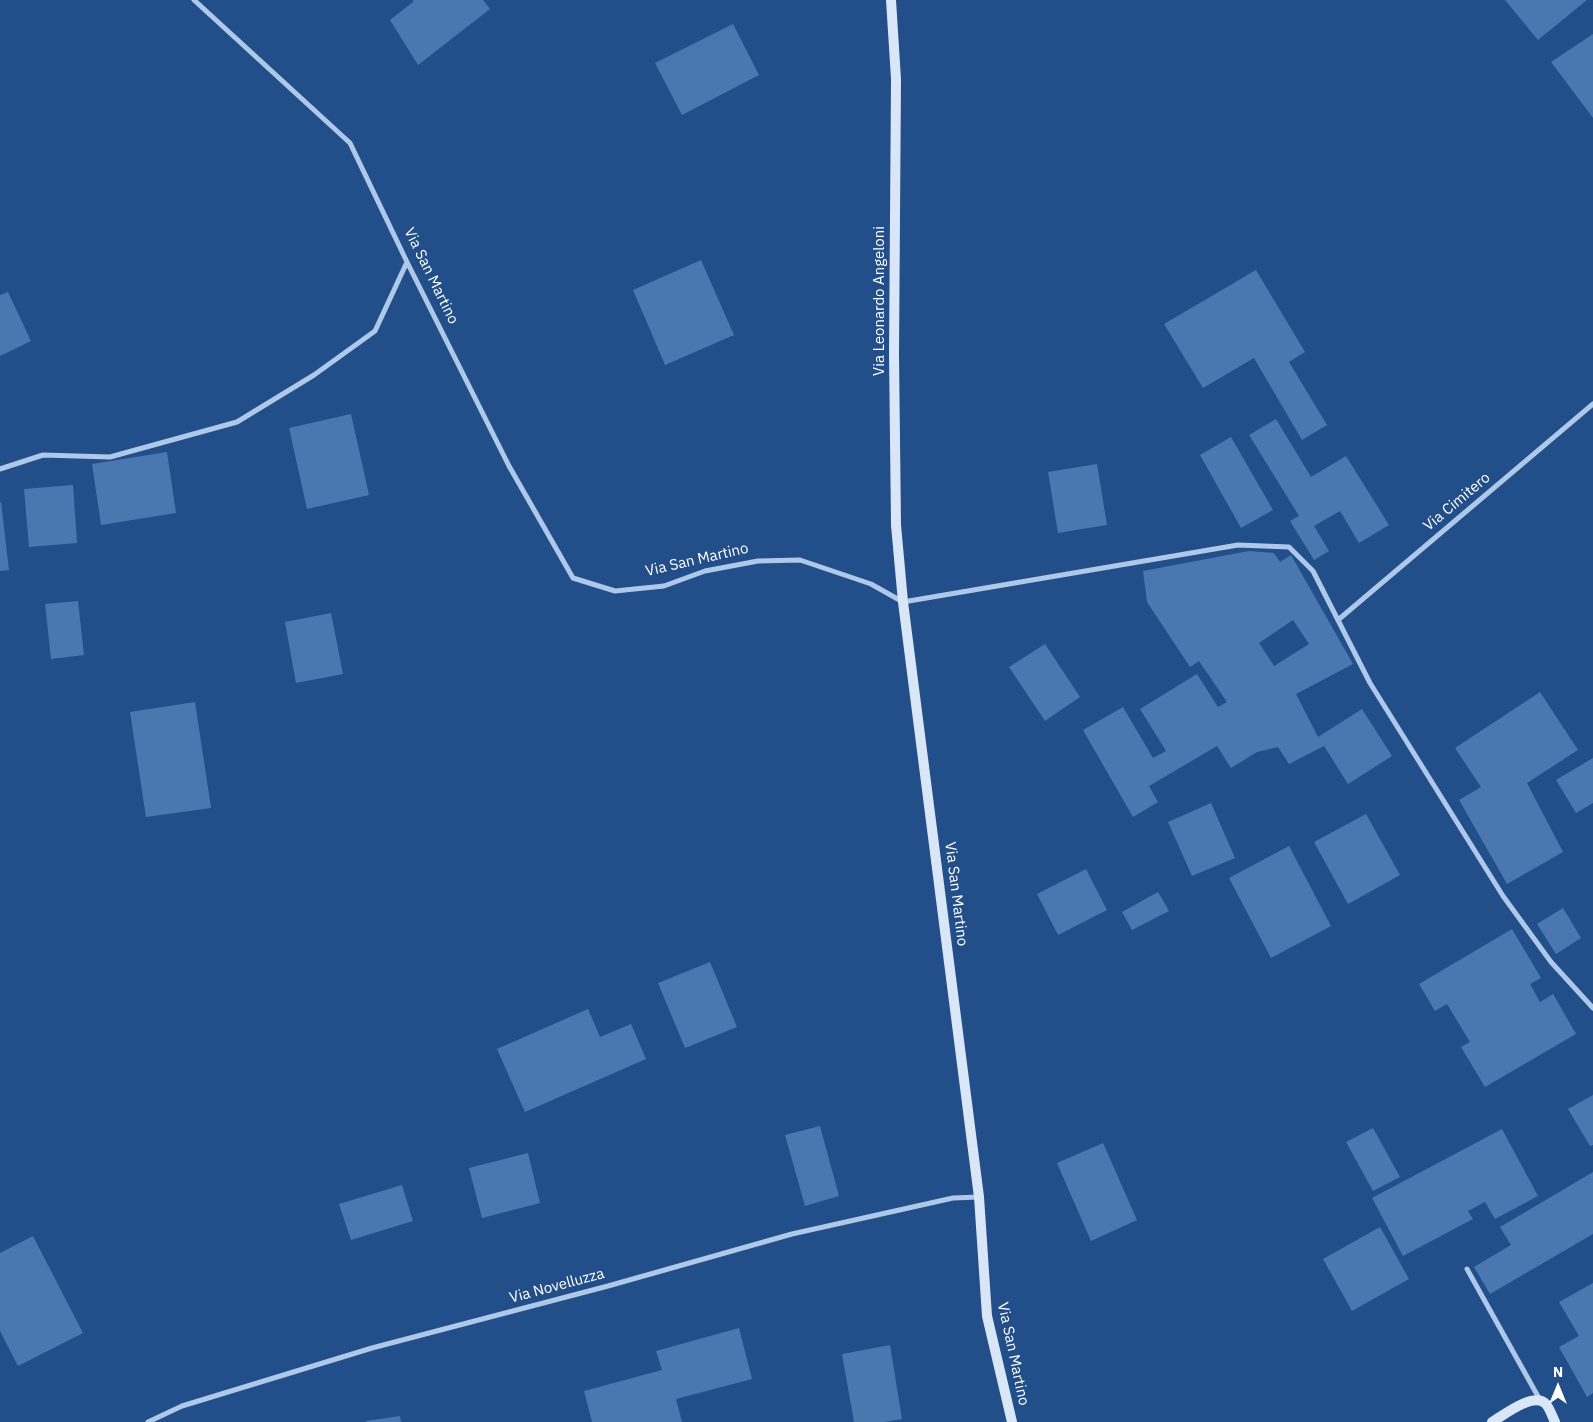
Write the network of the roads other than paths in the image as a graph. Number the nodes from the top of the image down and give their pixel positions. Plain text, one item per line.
1 (194, 0) edge
2 (891, 0) edge
3 (407, 262) junction
4 (1593, 404) edge
5 (0, 469) edge
6 (903, 602) junction
7 (1338, 620) junction
8 (1593, 1008) edge
9 (979, 1197) junction
10 (1467, 1269) dead end
11 (1540, 1400) junction
12 (148, 1422) edge
13 (1012, 1422) edge
14 (1492, 1422) edge
15 (1555, 1422) edge

1 - 3 street, Via San Martino
2 - 6 street, Via Leonardo Angeloni
3 - 5 street
3 - 6 street, Via San Martino
4 - 7 street, Via Cimitero
6 - 7 street
6 - 9 street, Via San Martino
7 - 8 street
9 - 12 street, Via Novelluzza
9 - 13 street, Via San Martino
10 - 11 street
11 - 14 street
11 - 15 street

